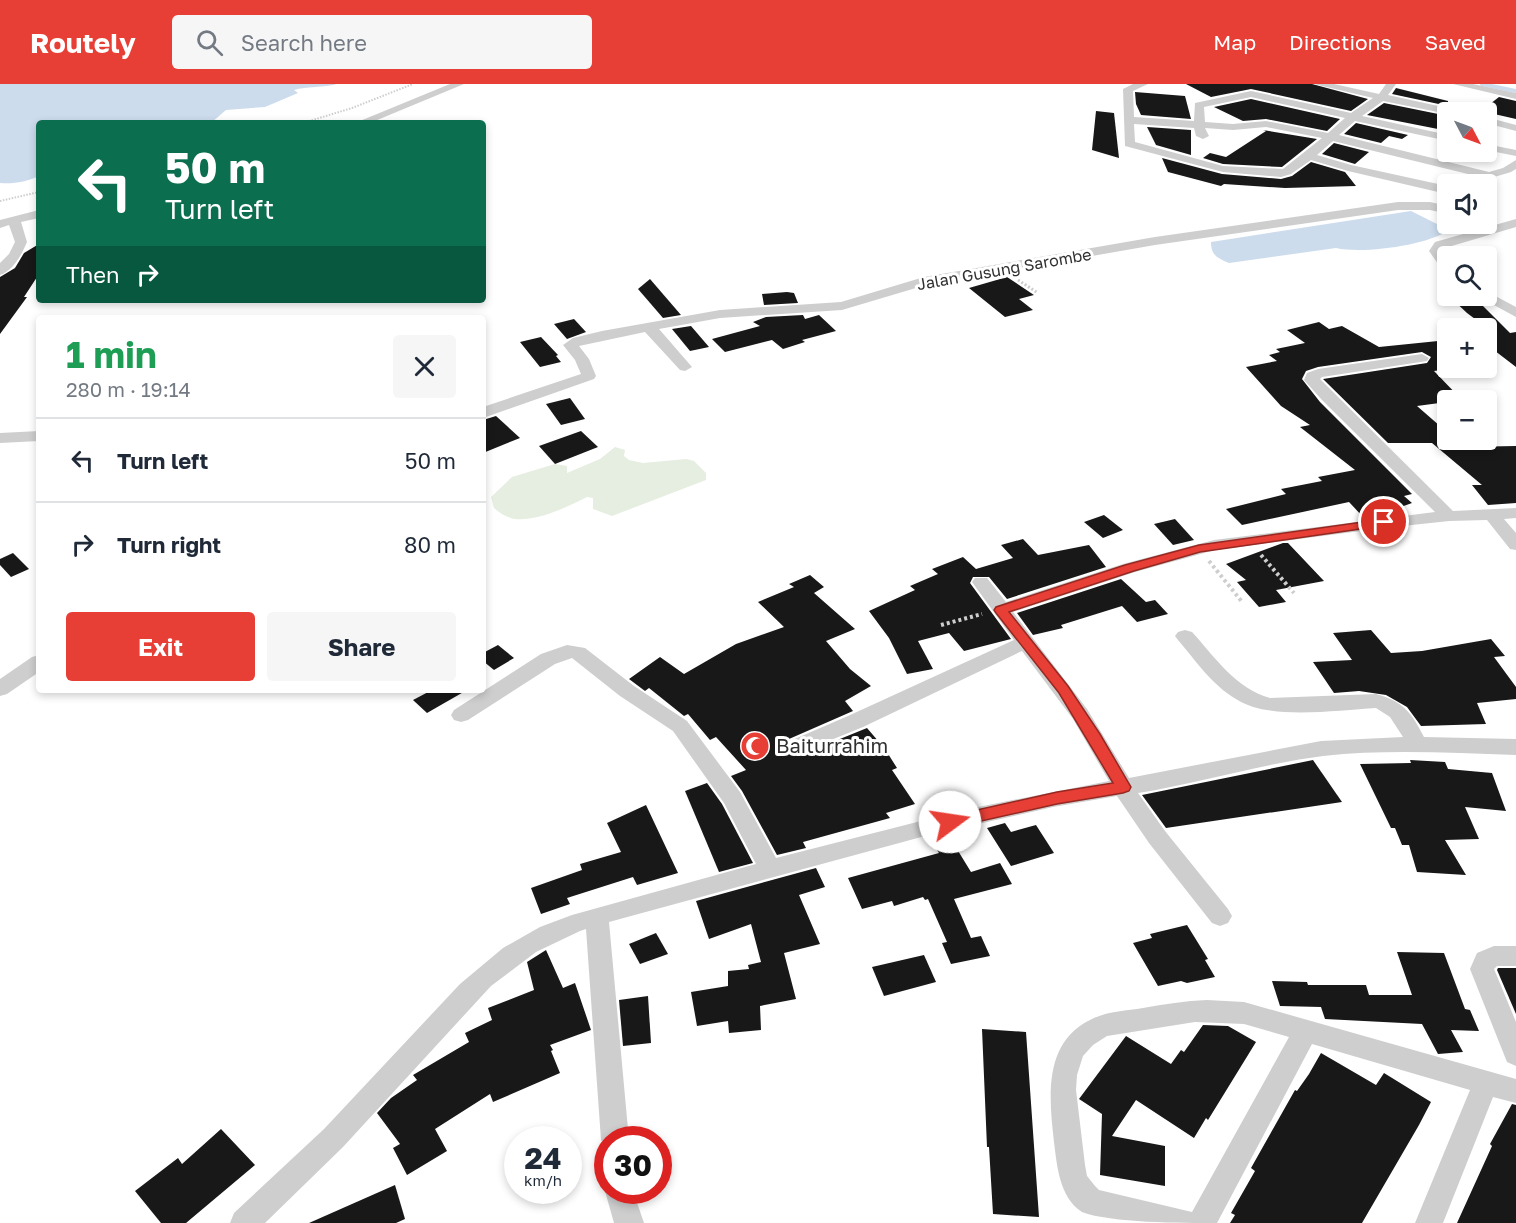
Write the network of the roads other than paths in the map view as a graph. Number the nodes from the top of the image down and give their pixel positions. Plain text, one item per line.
1 (459, 84) edge
2 (1143, 84) edge
3 (1318, 84) edge
4 (1405, 84) edge
5 (1458, 84) edge
6 (1250, 89) edge
7 (1386, 91) edge
8 (1516, 96) edge
9 (1437, 107) edge
10 (1354, 116) junction
11 (368, 120) edge
12 (1129, 120) junction
13 (1497, 123) edge
14 (1199, 124) junction
15 (1264, 124) junction
16 (1516, 128) edge
17 (1437, 135) edge
18 (1332, 137) junction
19 (1214, 138) dead end
20 (1238, 139) dead end
21 (1497, 149) edge
22 (1516, 153) edge
23 (1309, 156) junction
24 (1516, 163) edge
25 (1484, 174) edge
26 (1492, 174) edge
27 (1437, 188) edge
28 (1437, 208) edge
29 (36, 215) edge
30 (14, 220) junction
31 (1516, 223) edge
32 (0, 224) edge
33 (1497, 228) edge
34 (1478, 234) edge
35 (1439, 246) edge
36 (0, 271) edge
37 (1497, 302) edge
38 (1516, 313) edge
39 (650, 327) junction
40 (1422, 358) dead end
41 (685, 367) dead end
42 (486, 412) edge
43 (36, 436) edge
44 (0, 438) edge
45 (1516, 513) edge
46 (1492, 515) junction
47 (1449, 516) junction
48 (1516, 545) edge
49 (981, 582) dead end
50 (1000, 610) junction
51 (1185, 636) dead end
52 (1026, 642) junction
53 (36, 664) edge
54 (0, 689) edge
55 (461, 715) dead end
56 (1417, 744) junction
57 (797, 746) dead end
58 (1516, 747) edge
59 (1123, 787) junction
60 (769, 867) junction
61 (1220, 916) dead end
62 (597, 917) junction
63 (1516, 956) edge
64 (1305, 1032) junction
65 (1516, 1054) edge
66 (1486, 1083) junction
67 (1516, 1091) edge
68 (614, 1126) edge
69 (622, 1204) edge
70 (244, 1223) edge
71 (630, 1223) edge
72 (1185, 1223) edge
73 (1202, 1223) edge
74 (1429, 1223) edge

1 - 11 street
2 - 12 street
3 - 7 street
4 - 7 street
5 - 8 street
6 - 10 street
6 - 14 street
7 - 9 street
7 - 10 street
10 - 17 street
10 - 18 street
12 - 14 street
12 - 23 street
13 - 16 street
14 - 15 street
14 - 19 street
15 - 18 street
15 - 20 street
18 - 23 street
18 - 25 street
21 - 22 street
23 - 27 street
24 - 26 street
28 - 39 street, Jalan Gusung Sarombe
29 - 30 street
30 - 32 street
30 - 36 street
31 - 33 street
34 - 35 street
37 - 38 street
39 - 41 street
39 - 42 street, Jalan Gusung Sarombe
40 - 47 street
43 - 44 street
45 - 46 street
46 - 47 street
46 - 48 street
47 - 50 street
49 - 50 street
50 - 52 street
51 - 56 street
52 - 57 street
52 - 59 street
53 - 54 street
55 - 60 street
56 - 58 street
56 - 59 street
59 - 60 street
59 - 61 street
60 - 62 street
62 - 68 street
62 - 70 street
63 - 65 street
64 - 66 street
64 - 72 street
64 - 73 street
66 - 67 street
66 - 74 street
69 - 71 street

